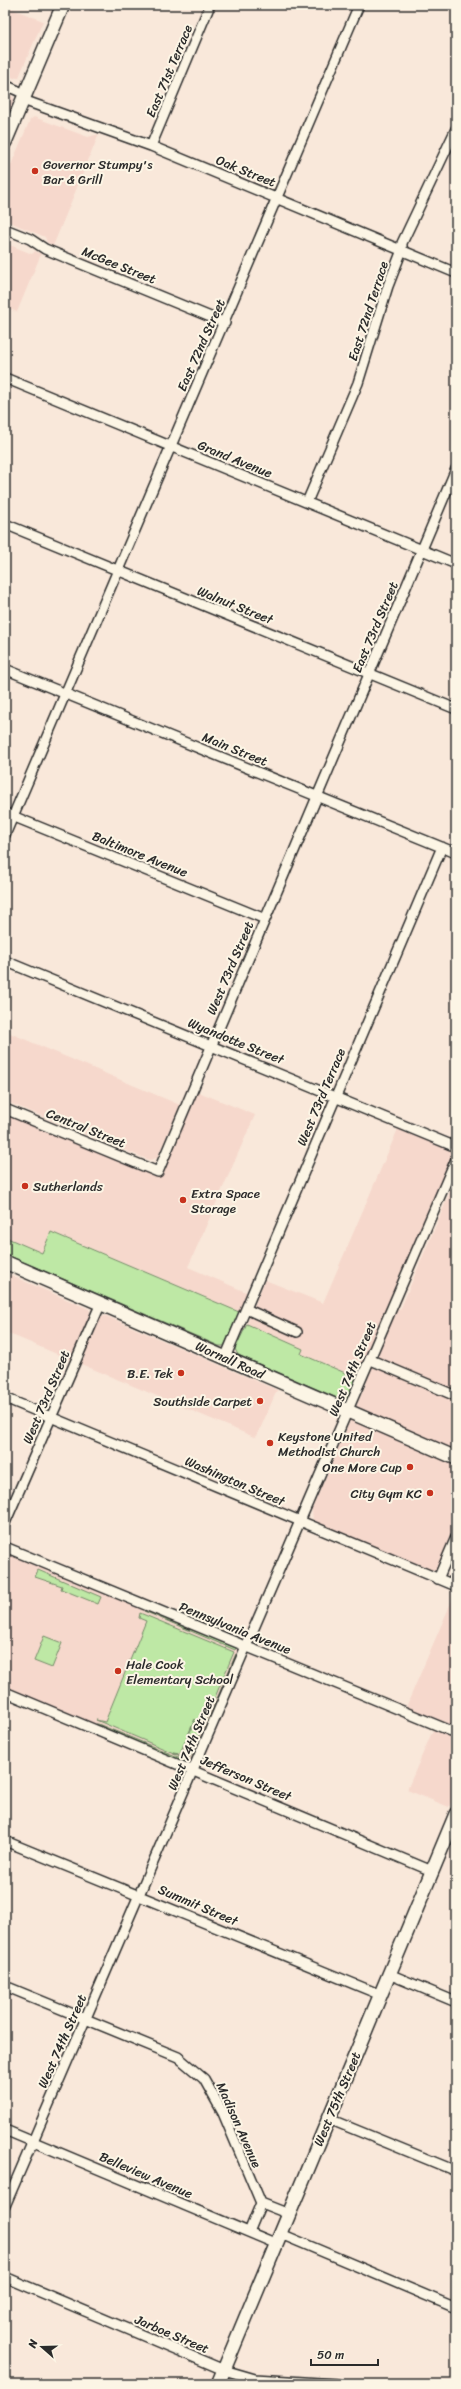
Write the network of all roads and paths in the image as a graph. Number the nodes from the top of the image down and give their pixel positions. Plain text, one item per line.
1 (63, 5) edge
2 (210, 5) edge
3 (359, 5) edge
4 (5, 85) edge
5 (24, 97) junction
6 (456, 129) edge
7 (5, 142) edge
8 (151, 146) junction
9 (278, 198) junction
10 (5, 229) edge
11 (402, 250) junction
12 (456, 273) edge
13 (225, 323) junction
14 (5, 378) edge
15 (170, 446) junction
16 (456, 469) edge
17 (307, 502) junction
18 (5, 524) edge
19 (422, 550) junction
20 (456, 564) edge
21 (117, 570) junction
22 (5, 669) edge
23 (369, 674) junction
24 (65, 695) junction
25 (456, 710) edge
26 (317, 796) junction
27 (9, 815) edge
28 (5, 835) edge
29 (442, 847) junction
30 (456, 853) edge
31 (265, 919) junction
32 (5, 961) edge
33 (212, 1044) junction
34 (336, 1096) junction
35 (5, 1109) edge
36 (456, 1146) edge
37 (456, 1159) edge
38 (158, 1172) joint
39 (5, 1262) edge
40 (100, 1303) junction
41 (246, 1309) junction
42 (297, 1332) dead end
43 (225, 1358) junction
44 (371, 1360) junction
45 (456, 1396) edge
46 (5, 1398) edge
47 (348, 1412) junction
48 (52, 1417) junction
49 (456, 1458) edge
50 (300, 1522) junction
51 (5, 1523) edge
52 (456, 1538) edge
53 (5, 1547) edge
54 (438, 1579) junction
55 (456, 1586) edge
56 (246, 1647) junction
57 (5, 1692) edge
58 (456, 1733) edge
59 (193, 1770) junction
60 (456, 1814) edge
61 (453, 1831) edge
62 (5, 1841) edge
63 (432, 1871) junction
64 (139, 1894) junction
65 (389, 1974) junction
66 (5, 1986) edge
67 (381, 1995) junction
68 (456, 2002) edge
69 (86, 2018) junction
70 (329, 2119) junction
71 (5, 2130) edge
72 (33, 2142) junction
73 (456, 2171) edge
74 (261, 2203) junction
75 (5, 2206) edge
76 (289, 2214) junction
77 (249, 2232) junction
78 (279, 2239) junction
79 (5, 2277) edge
80 (456, 2308) edge
81 (224, 2370) junction
82 (218, 2384) edge
83 (337, 2384) edge

1 - 5 main road
2 - 8 street, East 71st Terrace
3 - 9 street, East 72nd Street
4 - 5 street, Oak Street
5 - 7 main road
5 - 8 street, Oak Street
6 - 11 street, East 72nd Terrace
8 - 9 street, Oak Street
9 - 11 street, Oak Street
9 - 13 street, East 72nd Street
10 - 13 street, McGee Street
11 - 12 street, Oak Street
11 - 17 street, East 72nd Terrace
13 - 15 street, East 72nd Street
14 - 15 street, Grand Avenue
15 - 17 street, Grand Avenue
15 - 21 street, East 72nd Street
16 - 19 street, East 73rd Street
17 - 19 street, Grand Avenue
18 - 21 street, Walnut Street
19 - 20 street, Grand Avenue
19 - 23 street, East 73rd Street
21 - 23 street, Walnut Street
21 - 24 street, East 72nd Street
22 - 24 street, Main Street
23 - 25 street, Walnut Street
23 - 26 street, East 73rd Street
24 - 26 street, Main Street
24 - 27 street, East 72nd Street
26 - 29 street, Main Street
26 - 31 street, West 73rd Street
27 - 28 street, East 72nd Street
27 - 31 street, Baltimore Avenue
29 - 30 street, Main Street
29 - 34 street, West 73rd Terrace
31 - 33 street, West 73rd Street
32 - 33 street, Wyandotte Street
33 - 34 street, Wyandotte Street
33 - 38 street, West 73rd Street
34 - 36 street, Wyandotte Street
34 - 41 street, West 73rd Terrace
35 - 38 street, Central Street
37 - 44 street, West 74th Street
39 - 40 main road, Wornall Road
40 - 43 main road, Wornall Road
40 - 48 street, West 73rd Street
41 - 42 street
41 - 43 street, West 73rd Terrace
43 - 47 main road, Wornall Road
44 - 45 street
44 - 47 street, West 74th Street
46 - 48 street, Washington Street
47 - 49 main road, Wornall Road
47 - 50 street, West 74th Street
48 - 50 street, Washington Street
48 - 51 street, West 73rd Street
50 - 54 street, Washington Street
50 - 56 street, West 74th Street
52 - 54 street
53 - 56 street, Pennsylvania Avenue
54 - 55 street, Washington Street
56 - 58 street, Pennsylvania Avenue
56 - 59 street, West 74th Street
57 - 59 street, Jefferson Street
59 - 63 street, Jefferson Street
59 - 64 street, West 74th Street
60 - 61 main road, West 75th Street
61 - 63 main road, West 75th Street
62 - 64 street, Summit Street
63 - 65 main road, West 75th Street
64 - 67 street, Summit Street
64 - 69 street, West 74th Street
65 - 67 main road, West 75th Street
65 - 68 street
66 - 69 street, Madison Avenue
67 - 70 main road, West 75th Street
69 - 72 street, West 74th Street
69 - 74 street, Madison Avenue
70 - 73 street
70 - 76 main road, West 75th Street
71 - 72 street, Belleview Avenue
72 - 75 street, West 74th Street
72 - 77 street, Belleview Avenue
74 - 76 street
74 - 77 street
76 - 78 main road, West 75th Street
77 - 78 street, Belleview Avenue
78 - 80 street, Belleview Avenue
78 - 81 main road, West 75th Street
79 - 81 street, Jarboe Street
81 - 82 main road, West 75th Street
81 - 83 street, Jarboe Street

